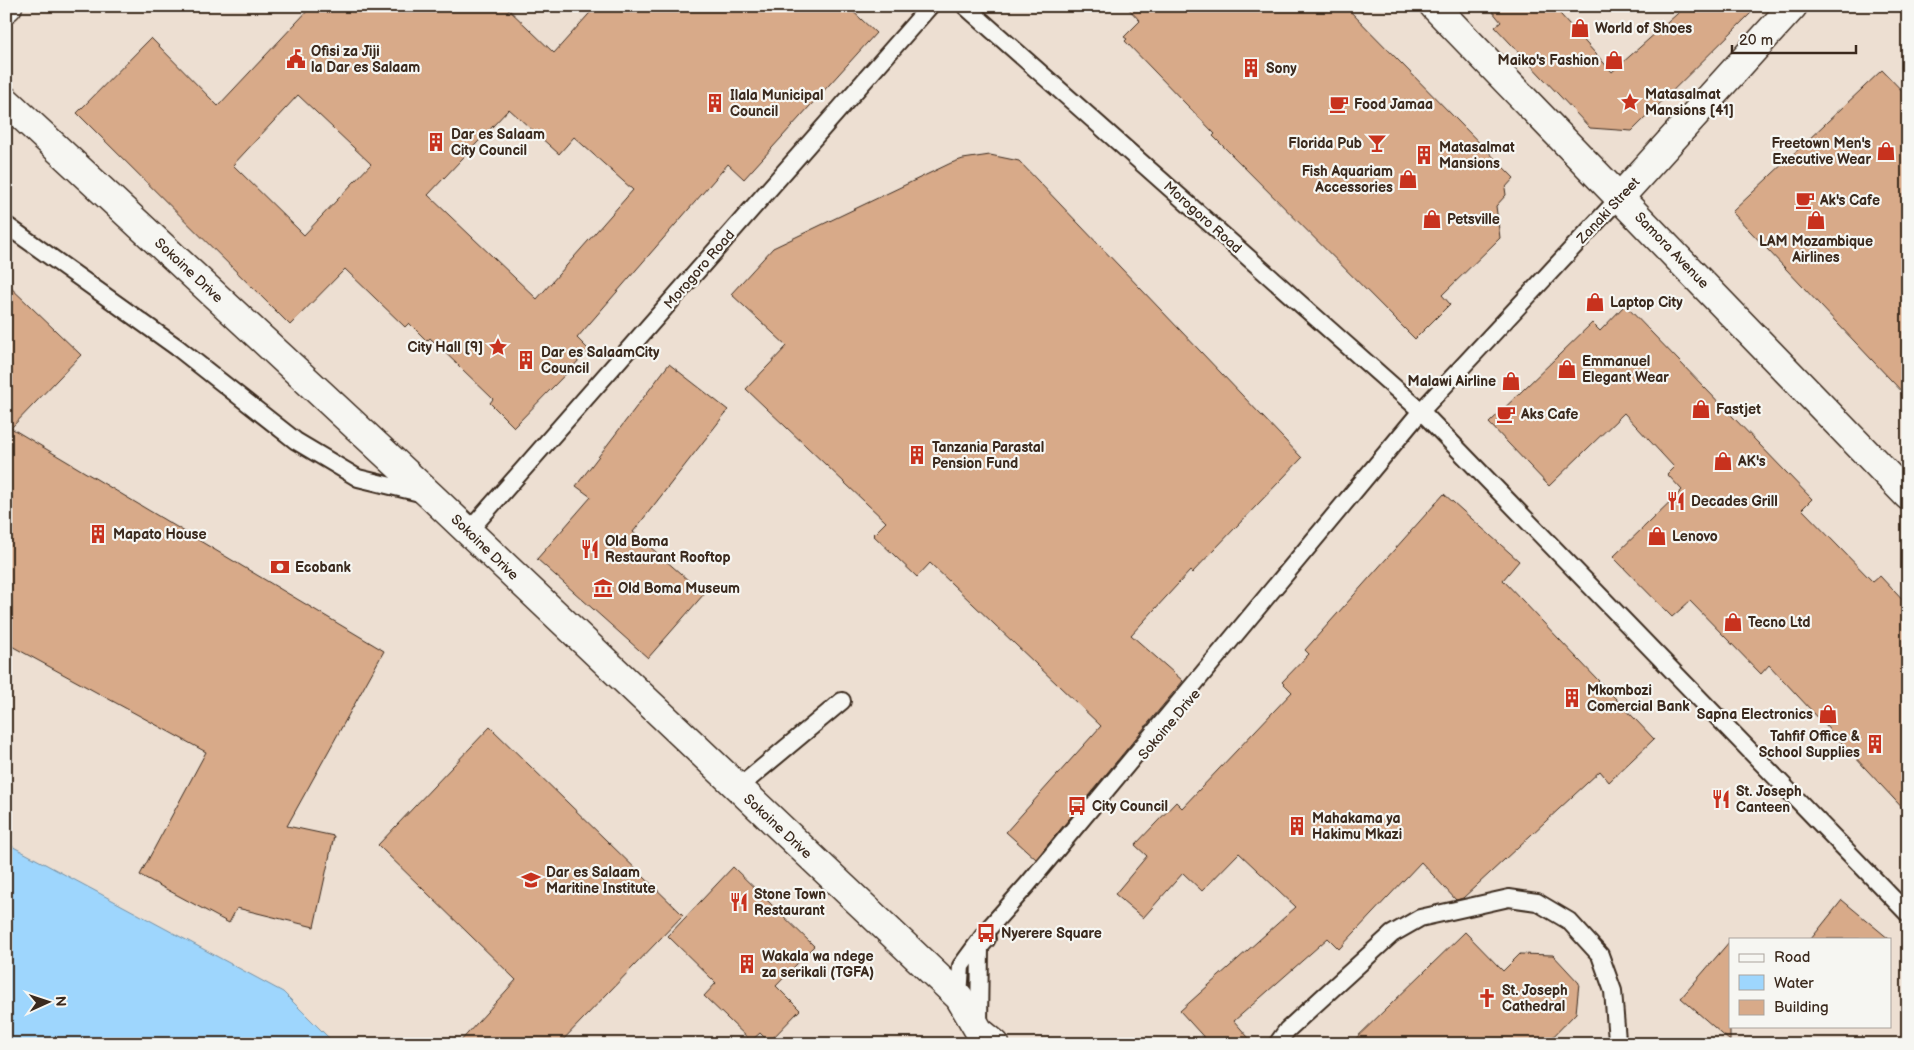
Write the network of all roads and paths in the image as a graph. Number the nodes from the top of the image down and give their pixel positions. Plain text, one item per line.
1 (930, 6) edge
2 (965, 6) edge
3 (1434, 6) edge
4 (1793, 6) edge
5 (6, 101) edge
6 (1620, 197) junction
7 (6, 225) edge
8 (1421, 411) junction
9 (1405, 432) junction
10 (431, 496) junction
11 (1908, 496) edge
12 (468, 532) junction
13 (842, 701) dead end
14 (738, 788) junction
15 (1908, 914) edge
16 (959, 997) junction
17 (992, 1040) edge
18 (1277, 1044) edge
19 (1615, 1044) edge

1 - 12 lane, Morogoro Road
2 - 8 lane, Morogoro Road
3 - 6 street, Samora Avenue
4 - 6 street, Zanaki Street
5 - 10 street, Sokoine Drive
6 - 8 lane, Zanaki Street
6 - 11 street, Samora Avenue
7 - 10 lane
8 - 9 lane
8 - 15 lane, Morogoro Road
9 - 16 lane
9 - 17 lane, Sokoine Drive
10 - 12 street, Sokoine Drive
12 - 14 street, Sokoine Drive
13 - 14 lane
14 - 16 street, Sokoine Drive
16 - 17 lane, Sokoine Drive
18 - 19 lane

